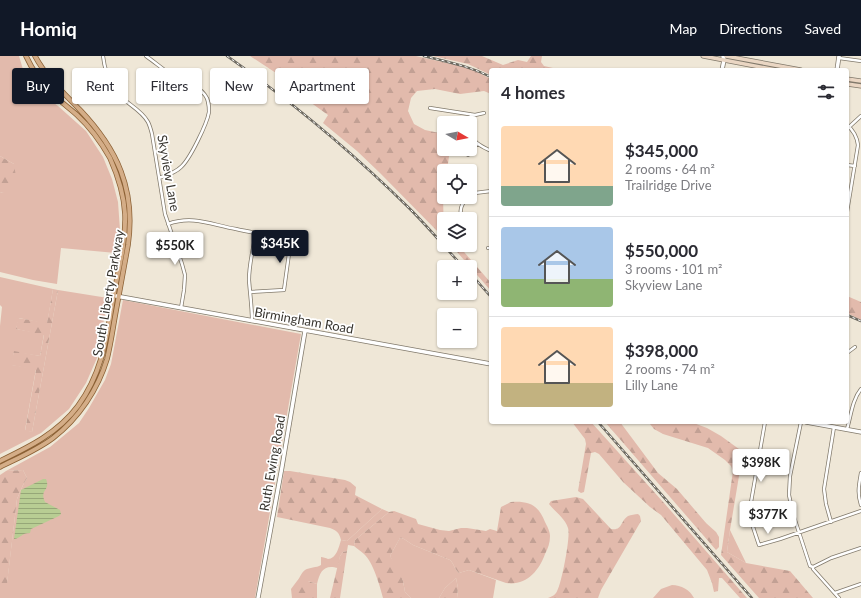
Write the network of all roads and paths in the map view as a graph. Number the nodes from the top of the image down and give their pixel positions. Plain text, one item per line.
1 (26, 56) edge
2 (35, 56) edge
3 (103, 56) edge
4 (146, 56) edge
5 (702, 56) edge
6 (725, 57) edge
7 (839, 57) edge
8 (861, 62) edge
9 (722, 68) edge
10 (768, 68) edge
11 (789, 68) edge
12 (837, 68) edge
13 (849, 79) edge
14 (861, 81) edge
15 (849, 84) edge
16 (861, 86) edge
17 (430, 108) dead end
18 (484, 113) dead end
19 (471, 115) joint
20 (861, 116) edge
21 (849, 125) edge
22 (849, 127) edge
23 (477, 144) edge
24 (489, 150) edge
25 (849, 164) edge
26 (855, 166) junction
27 (159, 178) junction
28 (489, 191) edge
29 (477, 193) edge
30 (849, 198) edge
31 (168, 224) junction
32 (256, 233) junction
33 (250, 292) junction
34 (116, 296) junction
35 (181, 308) junction
36 (252, 321) junction
37 (305, 331) junction
38 (855, 347) dead end
39 (849, 352) edge
40 (489, 364) edge
41 (860, 390) edge
42 (765, 424) edge
43 (800, 424) edge
44 (819, 424) edge
45 (834, 427) junction
46 (848, 429) junction
47 (861, 432) edge
48 (0, 461) edge
49 (0, 467) edge
50 (861, 473) edge
51 (861, 504) edge
52 (861, 512) edge
53 (831, 522) junction
54 (799, 532) junction
55 (861, 548) edge
56 (813, 566) junction
57 (861, 584) edge
58 (835, 593) junction
59 (258, 598) edge
60 (839, 598) edge

1 - 34 main road, South Liberty Parkway
2 - 34 main road, South Liberty Parkway
3 - 27 street, Skyview Lane
4 - 27 street
5 - 6 main road
6 - 9 street
6 - 10 main road
6 - 11 main road
7 - 8 street
7 - 12 street
13 - 14 main road
15 - 16 main road
17 - 19 street
18 - 19 street
20 - 21 street
22 - 26 street
23 - 24 street
25 - 26 street
26 - 30 street
27 - 31 street, Skyview Lane
28 - 29 street
31 - 32 street
31 - 35 street, Skyview Lane
32 - 33 street
32 - 33 street
33 - 36 street
34 - 35 street, Birmingham Road
34 - 48 main road, South Liberty Parkway
34 - 49 main road, South Liberty Parkway
35 - 36 street, Birmingham Road
36 - 37 street, Birmingham Road
37 - 40 street, Birmingham Road
37 - 59 street, Ruth Ewing Road
38 - 39 street
41 - 46 street
42 - 54 street
43 - 54 street
44 - 45 street
45 - 46 street
45 - 53 street
46 - 47 street
50 - 51 street
52 - 53 street
53 - 54 street
54 - 56 street
55 - 56 street
56 - 58 street
57 - 58 street
58 - 60 street

